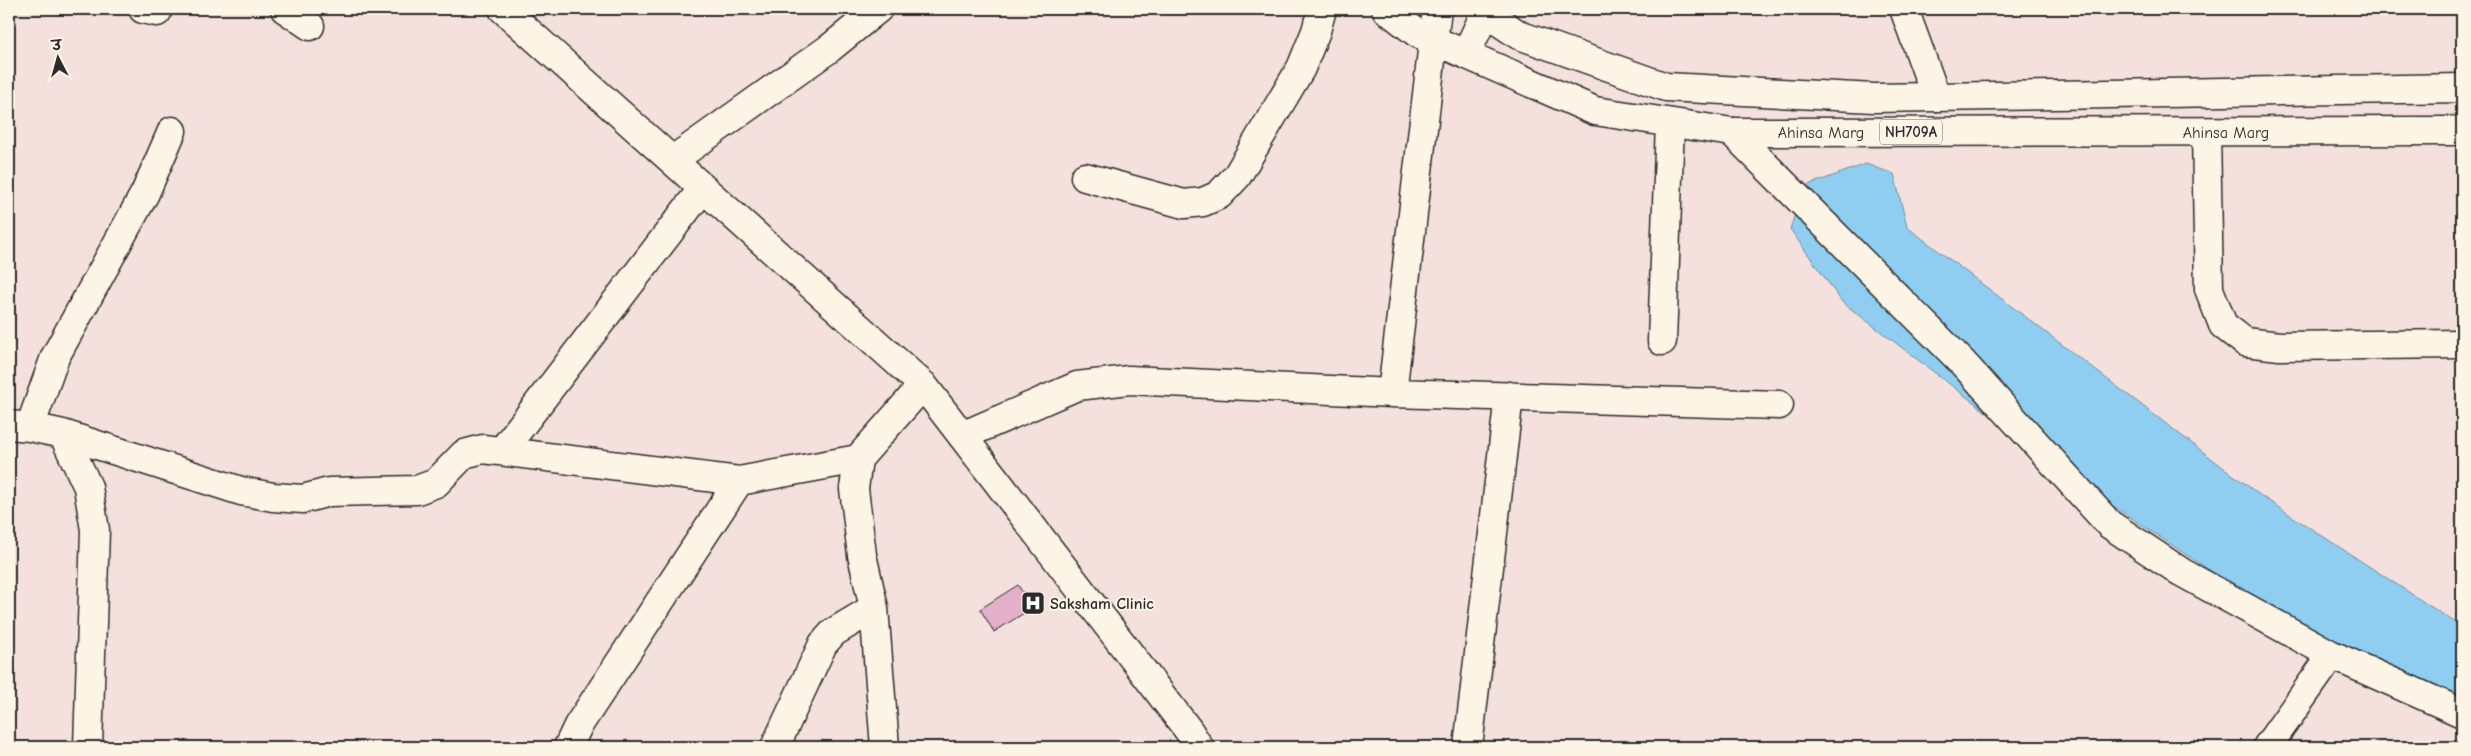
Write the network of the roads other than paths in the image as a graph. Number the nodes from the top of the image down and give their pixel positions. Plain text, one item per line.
1 (285, 9) edge
2 (503, 9) edge
3 (878, 9) edge
4 (1322, 9) edge
5 (1386, 9) edge
6 (1437, 9) edge
7 (1904, 9) edge
8 (1484, 10) edge
9 (310, 26) dead end
10 (1433, 39) junction
11 (1466, 54) junction
12 (2462, 88) edge
13 (1936, 97) junction
14 (1670, 122) junction
15 (172, 131) dead end
16 (2462, 131) edge
17 (1732, 132) junction
18 (2206, 132) junction
19 (673, 160) junction
20 (1085, 177) dead end
21 (703, 188) junction
22 (1662, 341) dead end
23 (2462, 344) edge
24 (923, 385) junction
25 (1392, 393) junction
26 (1510, 396) junction
27 (1779, 405) dead end
28 (19, 426) edge
29 (63, 434) junction
30 (962, 436) junction
31 (502, 451) junction
32 (858, 459) junction
33 (739, 481) junction
34 (874, 608) junction
35 (2332, 655) junction
36 (2462, 714) edge
37 (88, 747) edge
38 (568, 747) edge
39 (775, 747) edge
40 (885, 747) edge
41 (1199, 747) edge
42 (1468, 747) edge
43 (2267, 747) edge

1 - 9 main road
2 - 19 main road
3 - 19 main road
4 - 20 main road
5 - 10 main road, Ahinsa Marg / NH709A
6 - 10 main road
7 - 13 main road
8 - 11 main road
8 - 13 main road, NH709A
10 - 11 main road, Ahinsa Marg / NH709A
10 - 25 main road
11 - 14 main road, Ahinsa Marg / NH709A
12 - 13 main road, NH709A
14 - 17 main road, Ahinsa Marg / NH709A
14 - 22 main road
15 - 28 main road
16 - 18 main road, Ahinsa Marg / NH709A
17 - 18 main road, Ahinsa Marg / NH709A
17 - 35 main road
18 - 23 main road
19 - 21 main road
21 - 24 main road
21 - 31 main road
24 - 30 main road
24 - 32 main road
25 - 26 main road
25 - 30 main road
26 - 27 main road
26 - 42 main road
28 - 29 main road
29 - 31 main road
29 - 37 main road
30 - 41 main road
31 - 33 main road
32 - 33 main road
32 - 34 main road
33 - 38 main road
34 - 39 main road
34 - 40 main road
35 - 36 main road
35 - 43 main road

